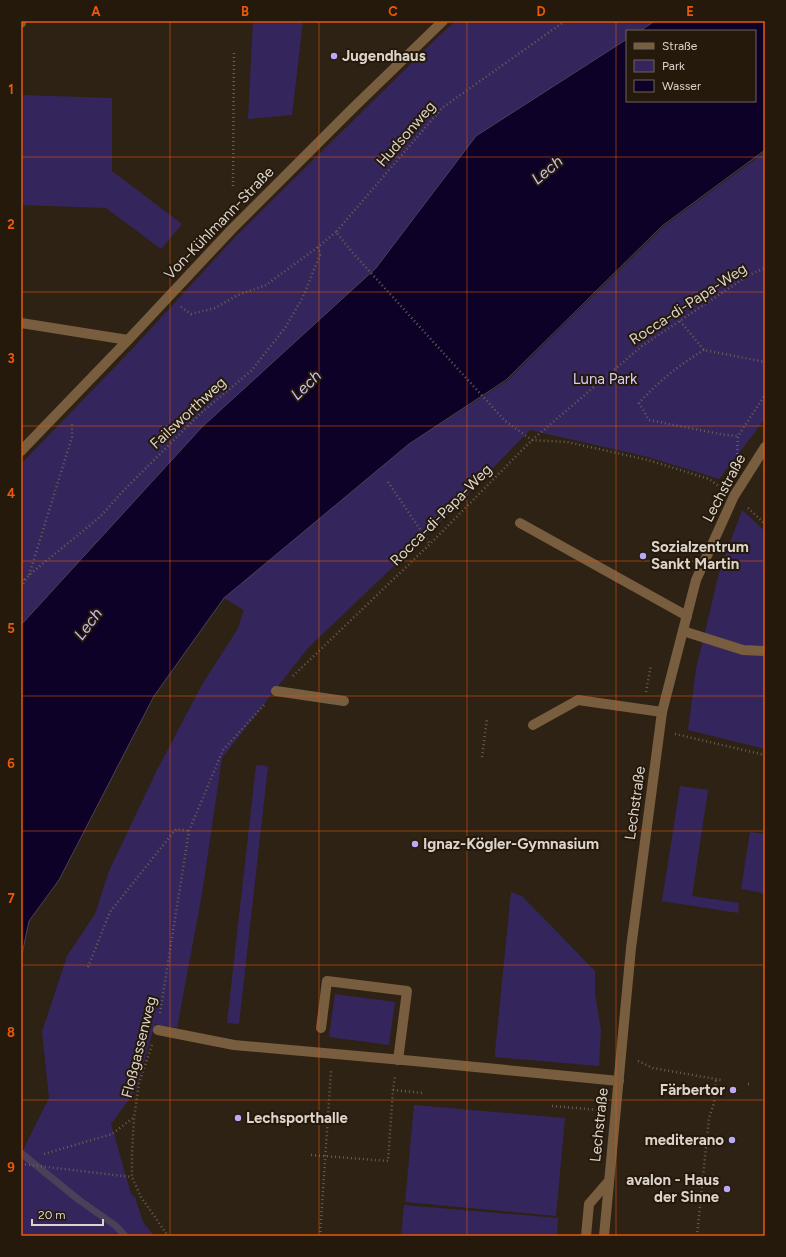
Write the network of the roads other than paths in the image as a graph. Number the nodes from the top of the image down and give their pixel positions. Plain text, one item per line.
1 (443, 21) edge
2 (21, 323) edge
3 (128, 340) junction
4 (765, 447) edge
5 (21, 451) edge
6 (520, 523) dead end
7 (687, 616) junction
8 (683, 631) junction
9 (765, 651) edge
10 (276, 692) road end
11 (344, 700) dead end
12 (662, 712) junction
13 (533, 725) dead end
14 (321, 1028) dead end
15 (158, 1030) road end
16 (398, 1060) junction
17 (619, 1081) junction
18 (608, 1182) junction
19 (586, 1236) edge
20 (604, 1236) edge

1 - 3 street, Von-Kühlmann-Straße
2 - 3 street
3 - 5 street, Von-Kühlmann-Straße
4 - 7 street, Lechstraße
6 - 7 street
7 - 8 street, Lechstraße
8 - 9 street
8 - 12 street, Lechstraße
10 - 11 street
12 - 13 street
12 - 17 street, Lechstraße
14 - 16 street
15 - 16 street
16 - 17 street
17 - 18 street, Lechstraße
18 - 19 street, Lechstraße
18 - 20 street, Lechstraße

